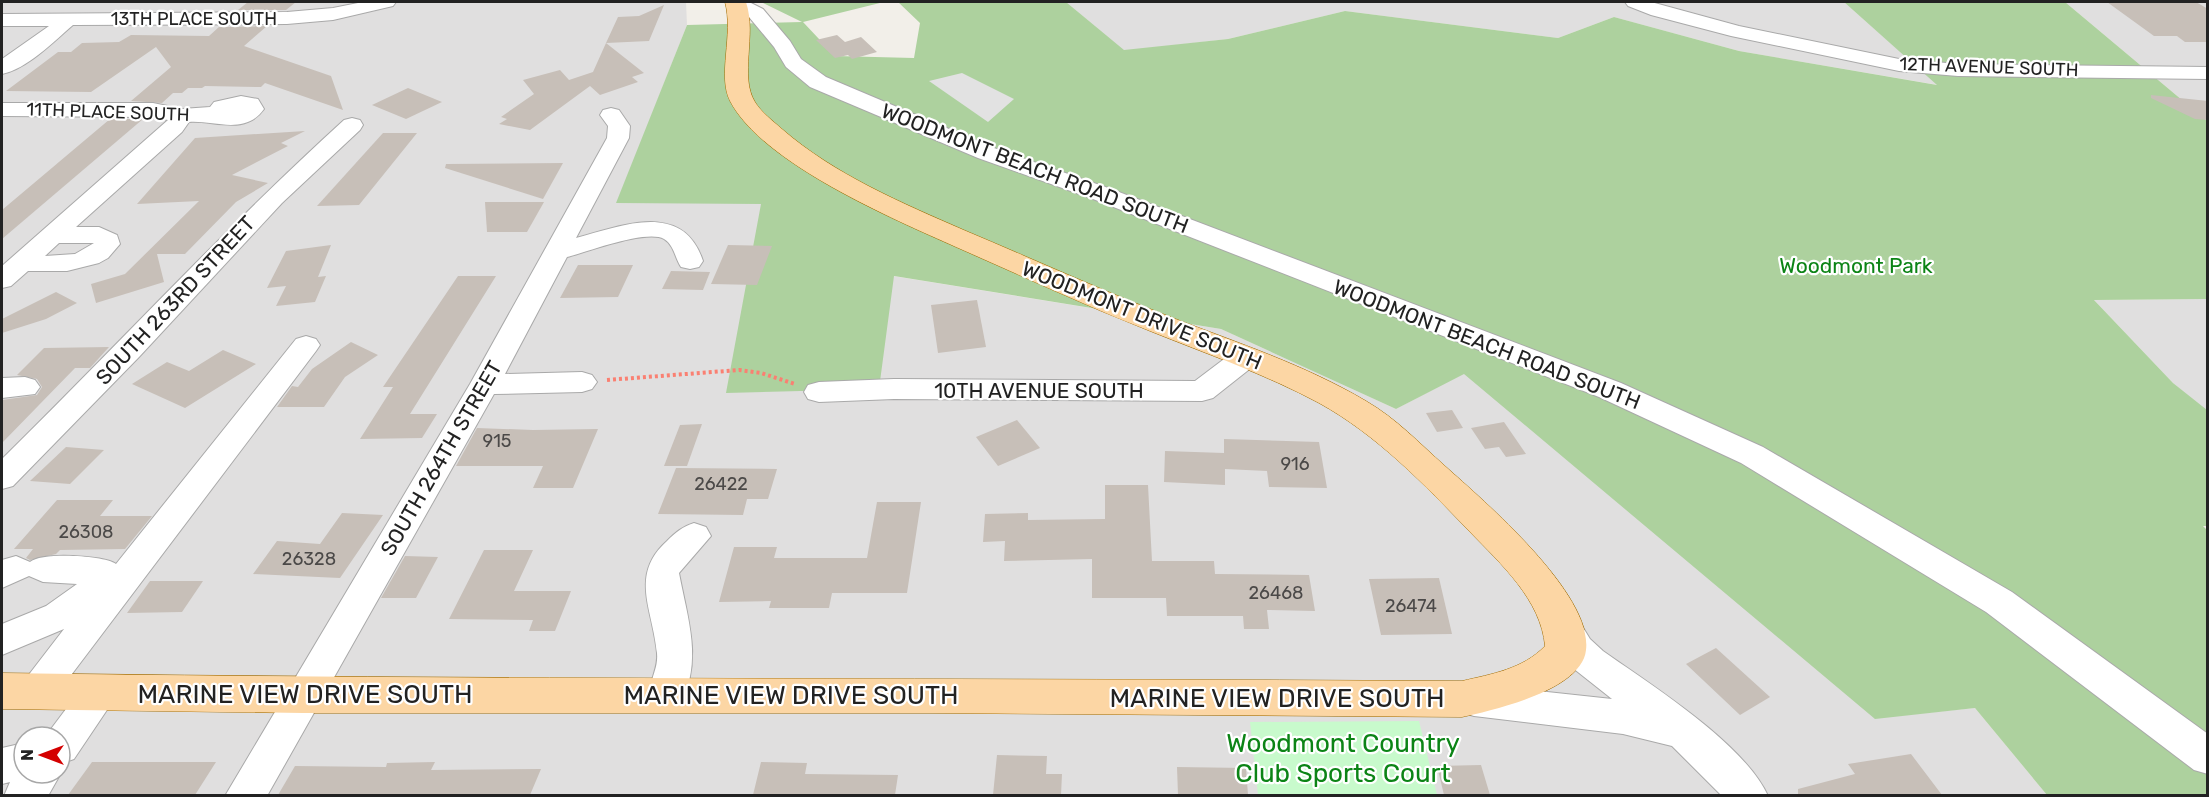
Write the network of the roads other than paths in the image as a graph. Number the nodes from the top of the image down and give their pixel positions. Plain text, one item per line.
1 (26, 2) edge
2 (219, 2) edge
3 (386, 2) edge
4 (737, 2) edge
5 (1635, 2) edge
6 (2, 19) edge
7 (198, 19) junction
8 (67, 20) junction
9 (2, 68) edge
10 (2208, 73) edge
11 (2, 109) edge
12 (214, 113) dead end
13 (182, 116) junction
14 (611, 116) dead end
15 (352, 125) dead end
16 (52, 235) junction
17 (557, 251) junction
18 (690, 261) dead end
19 (11, 271) edge
20 (306, 345) dead end
21 (1246, 357) junction
22 (582, 382) road end
23 (484, 384) junction
24 (819, 392) road end
25 (2, 478) edge
26 (694, 536) dead end
27 (20, 571) edge
28 (2, 640) edge
29 (1566, 641) junction
30 (19, 691) edge
31 (100, 692) junction
32 (303, 695) junction
33 (667, 695) junction
34 (1462, 699) junction
35 (72, 730) edge
36 (1686, 732) junction
37 (2208, 757) edge
38 (245, 795) edge
39 (1748, 795) edge

1 - 6 street
2 - 7 street
3 - 7 street, 13TH PLACE SOUTH
4 - 21 main road, WOODMONT DRIVE SOUTH
4 - 37 street, WOODMONT BEACH ROAD SOUTH
5 - 10 street, 12TH AVENUE SOUTH
6 - 8 street, 13TH PLACE SOUTH
7 - 8 street, 13TH PLACE SOUTH
8 - 9 street
11 - 13 street, 11TH PLACE SOUTH
12 - 13 street, 11TH PLACE SOUTH
13 - 16 street
14 - 17 street, SOUTH 264TH STREET
15 - 25 street, SOUTH 263RD STREET
16 - 19 street
16 - 19 street
17 - 18 street
17 - 23 street, SOUTH 264TH STREET
20 - 30 street
21 - 24 street, 10TH AVENUE SOUTH
21 - 29 main road, WOODMONT DRIVE SOUTH
22 - 23 street
23 - 32 street, SOUTH 264TH STREET
26 - 33 street
27 - 28 street
29 - 34 main road, MARINE VIEW DRIVE SOUTH
29 - 36 street
30 - 31 main road, MARINE VIEW DRIVE SOUTH
31 - 32 main road, MARINE VIEW DRIVE SOUTH
31 - 35 street
32 - 33 main road, MARINE VIEW DRIVE SOUTH
32 - 38 street, SOUTH 264TH STREET
33 - 34 main road, MARINE VIEW DRIVE SOUTH
34 - 36 street
36 - 39 street

